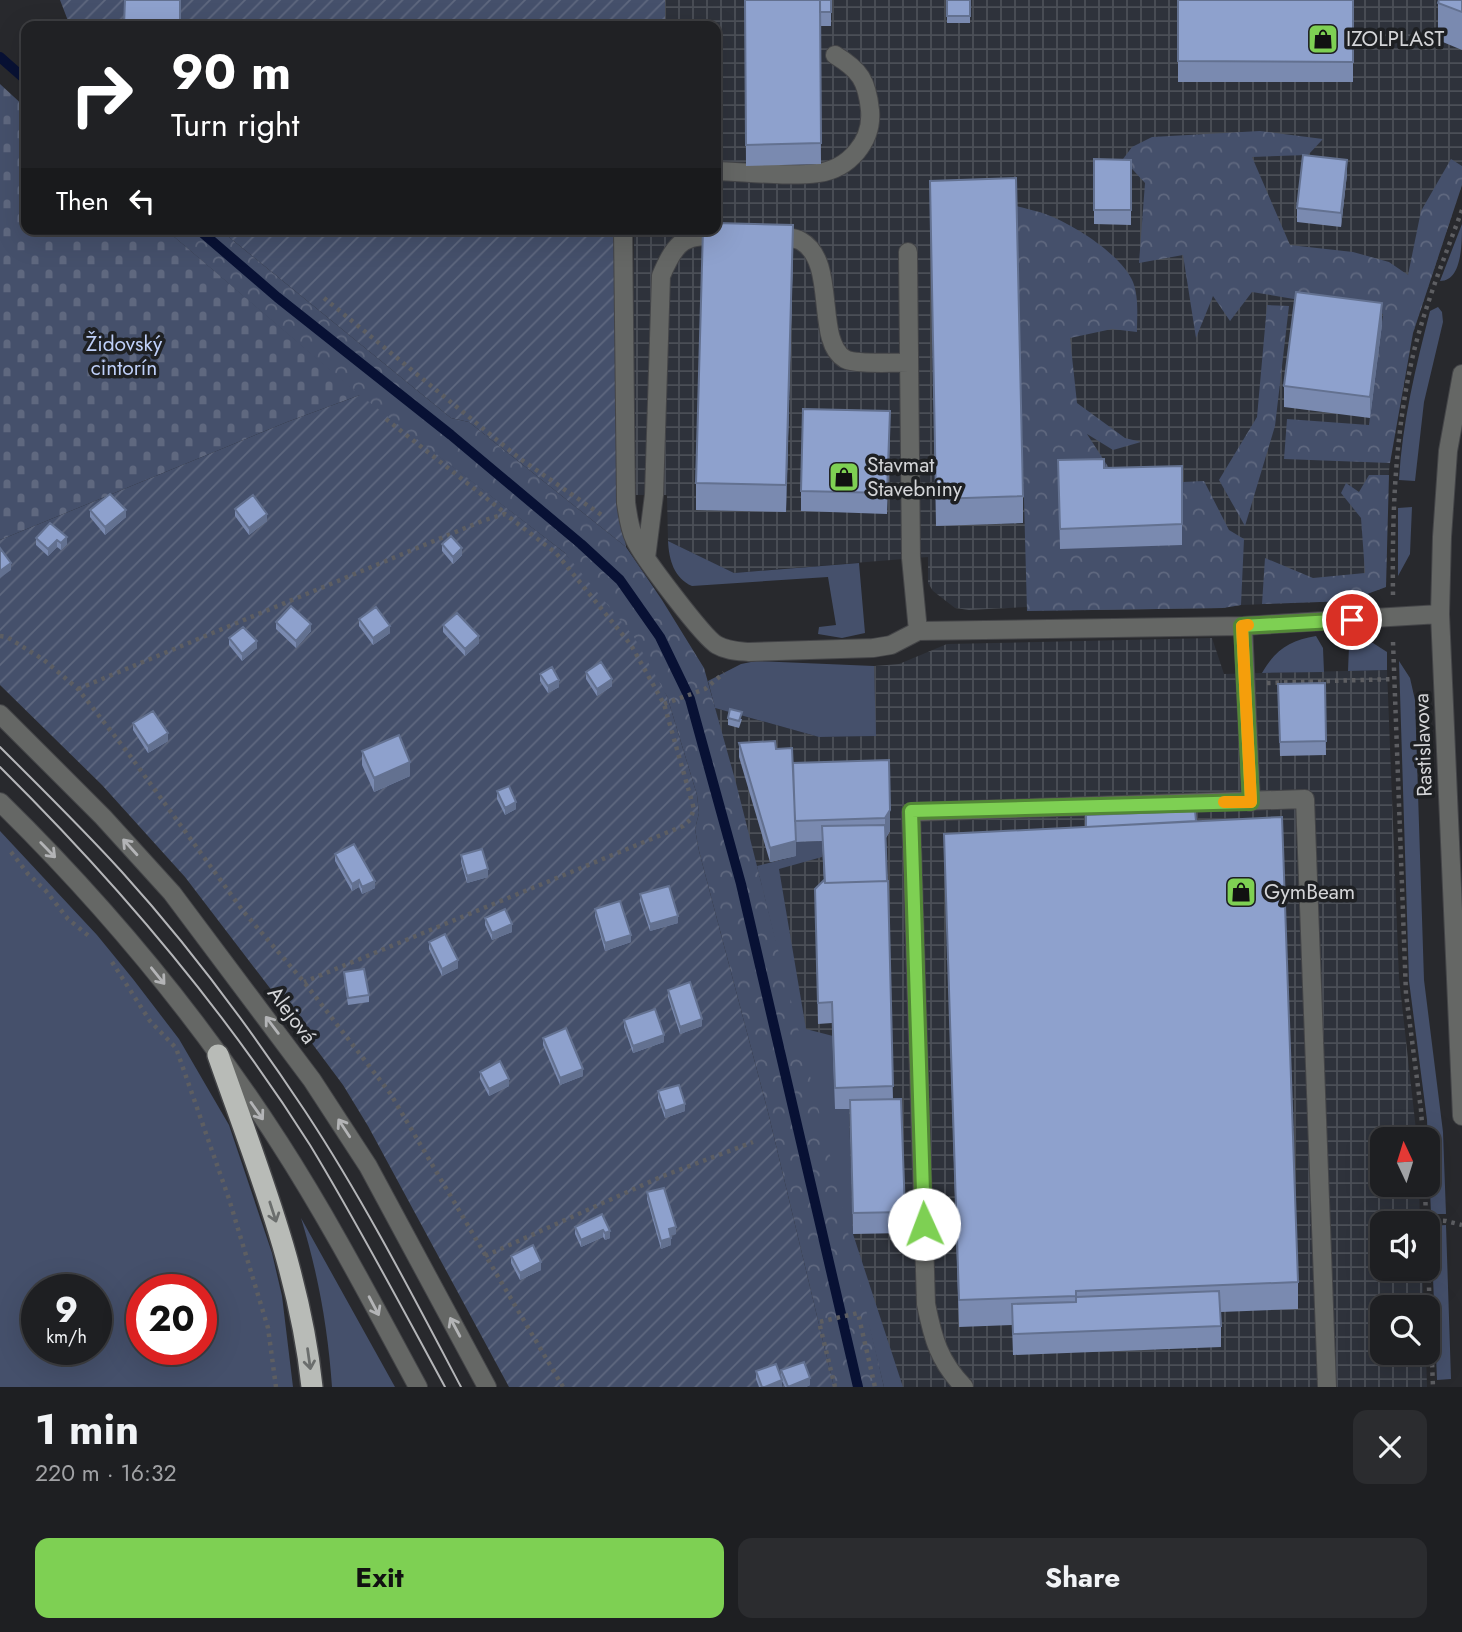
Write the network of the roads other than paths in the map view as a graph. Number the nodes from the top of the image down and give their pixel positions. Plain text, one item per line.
1 (835, 55) dead end
2 (721, 171) edge
3 (624, 235) edge
4 (908, 252) dead end
5 (909, 363) junction
6 (1462, 374) edge
7 (646, 558) junction
8 (1440, 614) junction
9 (1242, 626) junction
10 (918, 631) junction
11 (0, 713) edge
12 (0, 802) edge
13 (1251, 802) junction
14 (218, 1055) junction
15 (1462, 1116) edge
16 (312, 1387) edge
17 (418, 1387) edge
18 (487, 1387) edge
19 (964, 1387) edge
20 (1327, 1387) edge

1 - 2 street
3 - 7 street
4 - 5 street
5 - 7 street
5 - 10 street
6 - 8 street, Rastislavova
7 - 10 street
8 - 9 street
8 - 15 street, Rastislavova
9 - 10 street
9 - 13 street
18 -> 11 street, Alejová
12 -> 14 street
13 - 19 street
13 - 20 street
14 -> 16 highway
14 -> 17 street

